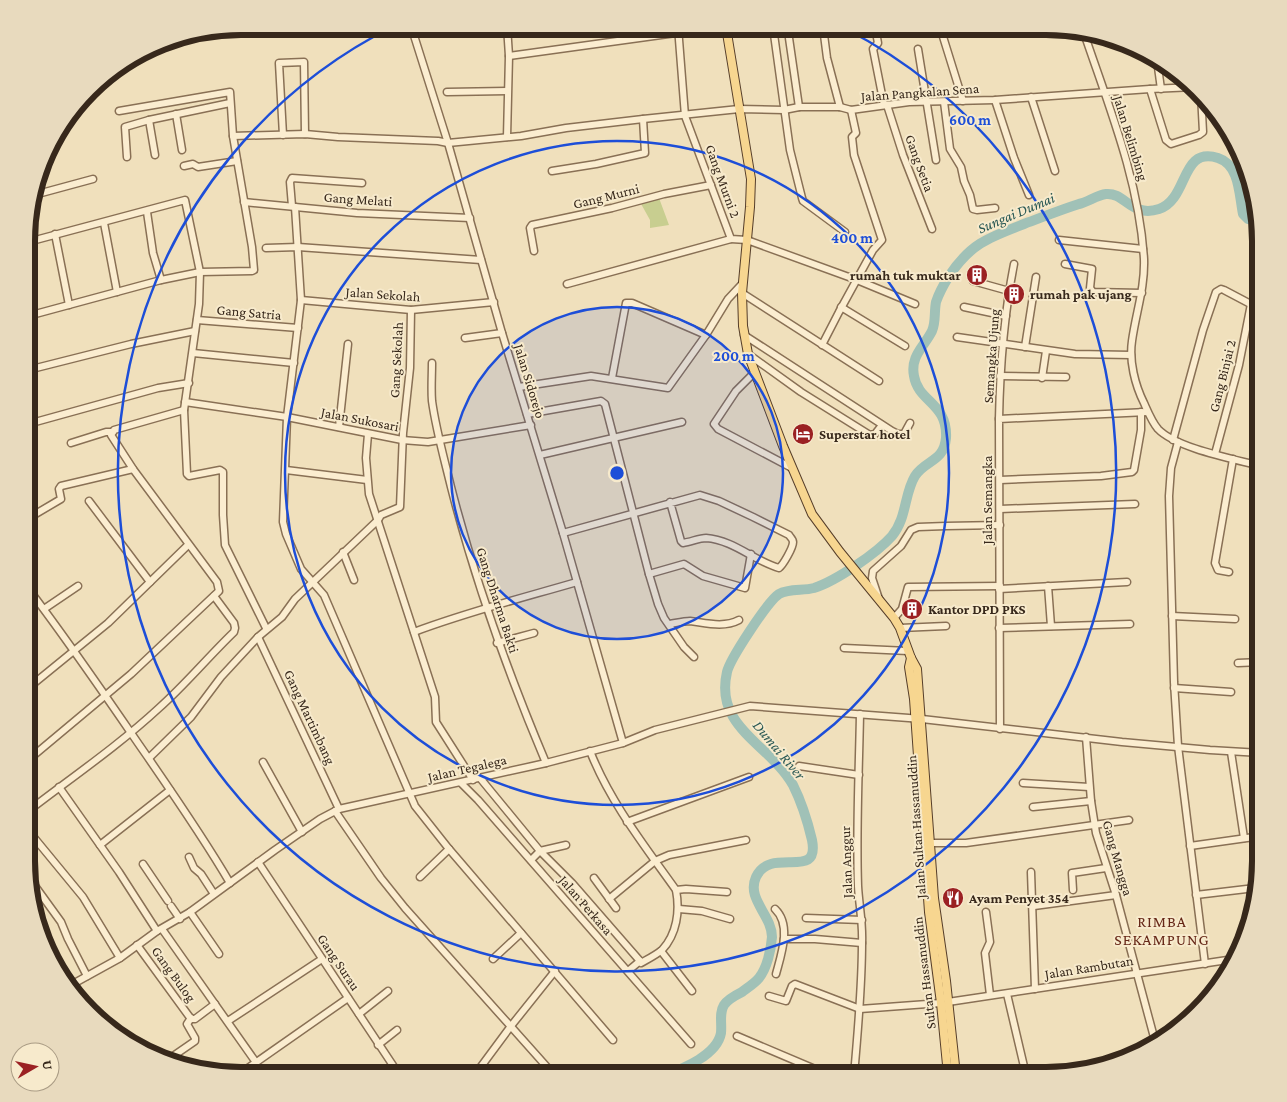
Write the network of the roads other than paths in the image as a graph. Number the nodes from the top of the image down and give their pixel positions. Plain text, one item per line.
1 (414, 35) edge
2 (508, 35) edge
3 (640, 35) edge
4 (678, 35) edge
5 (727, 35) edge
6 (774, 35) edge
7 (824, 35) edge
8 (877, 35) edge
9 (943, 35) edge
10 (789, 38) dead end
11 (1086, 39) edge
12 (918, 49) dead end
13 (509, 56) junction
14 (1158, 69) edge
15 (1184, 88) edge
16 (1150, 89) junction
17 (1161, 89) junction
18 (447, 92) dead end
19 (507, 92) junction
20 (1104, 92) junction
21 (1031, 97) junction
22 (963, 100) junction
23 (995, 100) junction
24 (926, 102) junction
25 (944, 102) junction
26 (230, 103) junction
27 (885, 105) junction
28 (1202, 106) edge
29 (799, 107) junction
30 (840, 107) junction
31 (739, 109) junction
32 (784, 110) junction
33 (851, 110) junction
34 (119, 111) dead end
35 (176, 114) junction
36 (685, 116) junction
37 (643, 119) junction
38 (149, 120) junction
39 (305, 134) junction
40 (283, 135) junction
41 (233, 136) junction
42 (507, 137) junction
43 (448, 143) junction
44 (182, 150) dead end
45 (155, 155) dead end
46 (127, 157) dead end
47 (936, 160) dead end
48 (237, 161) junction
49 (184, 166) dead end
50 (552, 171) dead end
51 (1055, 171) dead end
52 (93, 179) dead end
53 (362, 183) dead end
54 (711, 185) junction
55 (41, 194) edge
56 (1029, 195) dead end
57 (244, 202) junction
58 (293, 206) junction
59 (995, 208) dead end
60 (147, 212) junction
61 (470, 218) junction
62 (104, 223) junction
63 (932, 229) dead end
64 (845, 232) dead end
65 (55, 234) junction
66 (731, 239) junction
67 (35, 240) edge
68 (747, 240) junction
69 (1059, 240) dead end
70 (266, 248) dead end
71 (298, 248) junction
72 (1143, 249) junction
73 (534, 251) dead end
74 (481, 260) junction
75 (1014, 264) dead end
76 (1065, 264) dead end
77 (200, 272) junction
78 (1036, 277) dead end
79 (161, 280) junction
80 (857, 280) junction
81 (973, 282) dead end
82 (567, 284) dead end
83 (742, 284) junction
84 (1009, 291) junction
85 (117, 292) junction
86 (1142, 293) junction
87 (742, 294) junction
88 (301, 300) junction
89 (494, 302) junction
90 (916, 304) dead end
91 (1251, 304) joint
92 (69, 306) junction
93 (841, 307) junction
94 (964, 307) dead end
95 (411, 310) junction
96 (35, 314) edge
97 (1006, 316) junction
98 (197, 320) junction
99 (298, 328) junction
100 (195, 331) junction
101 (502, 333) junction
102 (706, 335) junction
103 (744, 335) junction
104 (957, 337) dead end
105 (465, 338) dead end
106 (348, 344) dead end
107 (1004, 344) junction
108 (822, 345) junction
109 (905, 346) dead end
110 (1025, 347) junction
111 (1046, 351) junction
112 (193, 353) junction
113 (748, 354) junction
114 (1131, 355) junction
115 (294, 363) junction
116 (432, 363) dead end
117 (35, 368) edge
118 (754, 373) junction
119 (1000, 376) junction
120 (1066, 377) dead end
121 (612, 378) junction
122 (1042, 378) junction
123 (879, 381) dead end
124 (188, 383) junction
125 (519, 386) junction
126 (185, 402) junction
127 (184, 410) junction
128 (1144, 412) junction
129 (527, 414) junction
130 (287, 417) junction
131 (999, 419) junction
132 (35, 422) edge
133 (682, 422) dead end
134 (910, 423) dead end
135 (531, 425) junction
136 (882, 425) junction
137 (338, 427) junction
138 (113, 432) junction
139 (368, 434) junction
140 (615, 438) junction
141 (402, 440) junction
142 (440, 440) junction
143 (1175, 441) junction
144 (71, 443) dead end
145 (1215, 454) junction
146 (540, 455) junction
147 (1233, 459) junction
148 (1252, 464) edge
149 (792, 468) junction
150 (133, 469) junction
151 (286, 470) junction
152 (368, 480) junction
153 (1000, 480) junction
154 (89, 501) dead end
155 (670, 502) junction
156 (1135, 504) dead end
157 (1000, 509) junction
158 (635, 514) junction
159 (35, 515) edge
160 (378, 520) junction
161 (1000, 526) junction
162 (563, 533) junction
163 (188, 545) junction
164 (343, 552) junction
165 (751, 554) junction
166 (1229, 572) dead end
167 (649, 574) junction
168 (354, 580) dead end
169 (150, 582) junction
170 (312, 582) junction
171 (577, 582) junction
172 (1127, 582) dead end
173 (78, 586) dead end
174 (1048, 586) junction
175 (1000, 588) junction
176 (214, 596) junction
177 (35, 597) edge
178 (879, 600) junction
179 (487, 607) junction
180 (44, 609) junction
181 (1172, 616) junction
182 (894, 618) junction
183 (1235, 619) dead end
184 (739, 620) dead end
185 (670, 624) junction
186 (1130, 624) dead end
187 (946, 626) dead end
188 (1051, 626) junction
189 (266, 628) junction
190 (900, 628) junction
191 (1000, 628) junction
192 (414, 632) junction
193 (534, 633) dead end
194 (258, 637) junction
195 (497, 643) junction
196 (844, 648) dead end
197 (75, 652) junction
198 (910, 655) junction
199 (694, 657) dead end
200 (1252, 662) edge
201 (1238, 663) dead end
202 (35, 683) edge
203 (1174, 688) junction
204 (1230, 692) dead end
205 (105, 695) junction
206 (860, 714) junction
207 (918, 719) junction
208 (1000, 729) junction
209 (130, 732) junction
210 (1086, 737) junction
211 (623, 743) junction
212 (1178, 746) junction
213 (590, 750) junction
214 (1231, 752) junction
215 (1252, 753) edge
216 (35, 754) edge
217 (149, 758) junction
218 (263, 762) dead end
219 (546, 763) junction
220 (799, 766) dead end
221 (859, 775) junction
222 (749, 777) dead end
223 (476, 779) junction
224 (461, 783) junction
225 (1023, 783) dead end
226 (1089, 787) junction
227 (59, 788) junction
228 (170, 790) junction
229 (410, 793) junction
230 (1091, 801) junction
231 (35, 806) edge
232 (1033, 807) dead end
233 (337, 810) junction
234 (1130, 820) dead end
235 (627, 822) junction
236 (1095, 826) junction
237 (302, 832) junction
238 (1252, 837) edge
239 (35, 838) edge
240 (1244, 838) junction
241 (746, 840) dead end
242 (930, 843) junction
243 (566, 845) dead end
244 (100, 846) junction
245 (1190, 846) junction
246 (449, 849) junction
247 (540, 851) junction
248 (189, 857) dead end
249 (531, 860) junction
250 (655, 861) junction
251 (258, 862) junction
252 (142, 864) dead end
253 (1106, 868) junction
254 (1031, 872) dead end
255 (420, 877) dead end
256 (594, 878) dead end
257 (230, 883) junction
258 (37, 889) edge
259 (1250, 889) edge
260 (676, 890) junction
261 (1073, 890) dead end
262 (727, 892) dead end
263 (214, 894) junction
264 (1196, 895) junction
265 (1116, 896) junction
266 (609, 899) junction
267 (1034, 906) junction
268 (616, 908) dead end
269 (776, 908) dead end
270 (679, 909) junction
271 (190, 912) junction
272 (986, 912) dead end
273 (730, 918) dead end
274 (806, 918) dead end
275 (180, 919) junction
276 (862, 920) junction
277 (160, 930) junction
278 (521, 933) junction
279 (784, 939) junction
280 (936, 942) junction
281 (862, 943) junction
282 (137, 945) junction
283 (661, 951) junction
284 (219, 954) dead end
285 (120, 958) junction
286 (322, 959) junction
287 (493, 959) dead end
288 (1226, 960) edge
289 (640, 961) junction
290 (1205, 964) junction
291 (555, 972) junction
292 (628, 972) junction
293 (1137, 972) junction
294 (776, 974) dead end
295 (87, 976) junction
296 (75, 982) edge
297 (1035, 989) junction
298 (692, 991) dead end
299 (388, 992) dead end
300 (1008, 994) junction
301 (990, 995) junction
302 (769, 996) dead end
303 (348, 998) junction
304 (945, 1002) junction
305 (215, 1004) junction
306 (860, 1009) junction
307 (359, 1014) junction
308 (191, 1018) junction
309 (228, 1021) junction
310 (511, 1026) junction
311 (397, 1030) dead end
312 (737, 1036) dead end
313 (1154, 1036) edge
314 (613, 1040) dead end
315 (691, 1044) dead end
316 (378, 1045) junction
317 (174, 1056) edge
318 (255, 1061) junction
319 (248, 1067) edge
320 (394, 1067) edge
321 (481, 1067) edge
322 (547, 1067) edge
323 (810, 1067) edge
324 (855, 1067) edge
325 (948, 1067) edge
326 (955, 1067) edge
327 (1024, 1067) edge

1 - 43 street, Jalan Sidorejo
2 - 13 street
3 - 13 street
4 - 36 street, Gang Murni 2
5 - 31 main road
6 - 32 street
7 - 30 street
8 - 27 street, Gang Setia
9 - 22 street
10 - 29 street
11 - 20 street, Jalan Belimbing
12 - 24 street
13 - 19 street
14 - 17 street
15 - 17 street, Jalan Pangkalan Sena
16 - 17 street, Jalan Pangkalan Sena
16 - 20 street, Jalan Pangkalan Sena
16 - 28 street
18 - 19 street
19 - 42 street
20 - 21 street, Jalan Pangkalan Sena
20 - 72 street, Jalan Belimbing
21 - 23 street, Jalan Pangkalan Sena
21 - 51 street
22 - 23 street, Jalan Pangkalan Sena
22 - 25 street, Jalan Pangkalan Sena
23 - 56 street
24 - 25 street, Jalan Pangkalan Sena
24 - 27 street, Jalan Pangkalan Sena
24 - 47 street
25 - 59 street
26 - 34 street
26 - 35 street
26 - 41 street
27 - 33 street, Jalan Pangkalan Sena
27 - 63 street, Gang Setia
29 - 30 street, Jalan Pangkalan Sena
29 - 32 street, Jalan Pangkalan Sena
30 - 33 street, Jalan Pangkalan Sena
31 - 32 street, Jalan Pangkalan Sena
31 - 36 street, Jalan Pangkalan Sena
31 - 68 main road
32 - 64 street
33 - 80 street
35 - 38 street
35 - 44 street
36 - 37 street, Jalan Pangkalan Sena
36 - 54 street, Gang Murni 2
37 - 42 street, Jalan Pangkalan Sena
37 - 50 street
38 - 45 street
38 - 46 street
39 - 40 street, Jalan Pangkalan Sena
39 - 40 street
39 - 43 street, Jalan Pangkalan Sena
40 - 41 street, Jalan Pangkalan Sena
41 - 48 street
42 - 43 street, Jalan Pangkalan Sena
43 - 61 street, Jalan Sidorejo
48 - 49 street
48 - 57 street
52 - 55 street
53 - 58 street
54 - 66 street, Gang Murni 2
54 - 73 street, Gang Murni
57 - 58 street, Gang Melati
57 - 77 street
58 - 61 street, Gang Melati
58 - 71 street
60 - 62 street
60 - 77 street
60 - 79 street
61 - 74 street, Jalan Sidorejo
62 - 65 street
62 - 85 street
65 - 67 street
65 - 92 street
66 - 68 street, Gang Murni 2
66 - 82 street
68 - 80 street, Gang Murni 2
68 - 83 main road
69 - 72 street
70 - 71 street
71 - 74 street
71 - 88 street
72 - 86 street
74 - 89 street, Jalan Sidorejo
75 - 84 street, Semangka Ujung
76 - 86 street
77 - 79 street
77 - 98 street
78 - 110 street
79 - 85 street
80 - 90 street, Gang Murni 2
80 - 93 street
81 - 84 street
83 - 87 main road
83 - 102 street
84 - 97 street, Semangka Ujung
85 - 92 street
86 - 114 street
87 - 103 main road
87 - 108 street
88 - 95 street, Jalan Sekolah
88 - 99 street
89 - 95 street, Jalan Sekolah
89 - 101 street, Jalan Sidorejo
91 - 143 street
91 - 145 street, Gang Binjai 2
92 - 96 street
93 - 108 street
93 - 109 street
94 - 97 street
95 - 141 street, Gang Sekolah
97 - 107 street, Semangka Ujung
98 - 99 street, Gang Satria
98 - 100 street
99 - 115 street
100 - 112 street
100 - 117 street
101 - 105 street
101 - 125 street, Jalan Sidorejo
102 - 121 street
102 - 121 street
103 - 113 main road
103 - 136 street
104 - 107 street
106 - 137 street
107 - 110 street
107 - 119 street, Semangka Ujung
108 - 123 street
110 - 111 street
111 - 114 street
111 - 122 street
112 - 115 street
112 - 124 street
113 - 118 main road
113 - 136 street
114 - 128 street
115 - 130 street
116 - 142 street, Gang Dharma Bakti
118 - 149 main road
118 - 149 street
119 - 122 street
119 - 131 street, Semangka Ujung
120 - 122 street
121 - 125 street
124 - 126 street
124 - 132 street
125 - 129 street, Jalan Sidorejo
126 - 127 street
126 - 130 street, Jalan Sukosari
127 - 138 street
127 - 189 street
128 - 131 street
128 - 143 street
128 - 153 street
129 - 135 street, Jalan Sidorejo
129 - 140 street
130 - 137 street, Jalan Sukosari
130 - 151 street
131 - 153 street, Jalan Semangka
133 - 140 street
134 - 136 street
135 - 142 street, Jalan Sukosari
135 - 146 street, Jalan Sidorejo
137 - 139 street, Jalan Sukosari
138 - 144 street
138 - 150 street
139 - 141 street, Jalan Sukosari
139 - 152 street
140 - 146 street
140 - 158 street
141 - 142 street, Jalan Sukosari
141 - 160 street, Gang Sekolah
142 - 179 street, Gang Dharma Bakti
143 - 145 street
143 - 181 street
145 - 147 street
146 - 162 street, Jalan Sidorejo
147 - 148 street
147 - 166 street
149 - 178 main road
150 - 159 street
150 - 163 street
151 - 152 street
151 - 170 street
152 - 160 street
153 - 157 street, Jalan Semangka
154 - 169 street
155 - 158 street
155 - 165 street
155 - 165 street
156 - 157 street
157 - 161 street, Jalan Semangka
158 - 162 street
158 - 167 street
160 - 164 street
160 - 192 street
161 - 175 street, Jalan Semangka
161 - 178 street
162 - 171 street, Jalan Sidorejo
163 - 169 street
163 - 176 street
164 - 168 street
164 - 170 street
165 - 167 street
167 - 185 street
169 - 197 street
170 - 189 street
170 - 229 street
171 - 179 street
171 - 211 street, Jalan Sidorejo
172 - 174 street
173 - 180 street
174 - 175 street
174 - 188 street
175 - 182 street
175 - 191 street, Jalan Semangka
176 - 205 street
176 - 209 street
177 - 180 street
178 - 182 main road
179 - 192 street
179 - 195 street, Gang Dharma Bakti
180 - 197 street
181 - 183 street
181 - 203 street
182 - 190 main road
184 - 185 street
185 - 199 street
186 - 188 street
187 - 190 street
188 - 191 street
189 - 194 street
190 - 198 main road
191 - 208 street, Jalan Semangka
192 - 223 street
193 - 195 street
194 - 217 street
194 - 233 street, Gang Martimbang
195 - 219 street, Gang Dharma Bakti
196 - 198 street
197 - 202 street
197 - 205 street
198 - 207 main road, Sultan Hassanuddin
200 - 201 street
203 - 204 street
203 - 212 street
205 - 209 street
205 - 216 street
206 - 207 street, Jalan Tegalega
206 - 211 street, Jalan Tegalega
206 - 221 street, Jalan Anggur
207 - 208 street, Jalan Tegalega
207 - 242 main road, Jalan Sultan Hassanuddin
207 - 280 main road, Sultan Hassanuddin
208 - 210 street, Jalan Tegalega
209 - 217 street
209 - 227 street
210 - 212 street, Jalan Tegalega
210 - 226 street, Gang Mangga
211 - 213 street, Jalan Tegalega
212 - 214 street, Jalan Tegalega
212 - 245 street
213 - 219 street, Jalan Tegalega
213 - 235 street
214 - 215 street, Jalan Tegalega
214 - 240 street
217 - 228 street
218 - 237 street
219 - 223 street, Jalan Tegalega
220 - 221 street
221 - 276 street, Jalan Anggur
222 - 235 street
223 - 224 street, Jalan Tegalega
223 - 247 street
224 - 229 street, Jalan Tegalega
224 - 249 street, Jalan Perkasa
225 - 226 street
226 - 230 street, Gang Mangga
227 - 231 street
227 - 244 street
228 - 244 street
228 - 257 street
229 - 233 street, Jalan Tegalega
229 - 246 street
230 - 232 street
230 - 236 street, Gang Mangga
233 - 237 street, Jalan Tegalega
233 - 310 street, Gang Martimbang
234 - 236 street
235 - 250 street
236 - 242 street
236 - 253 street, Gang Mangga
237 - 251 street, Jalan Tegalega
238 - 240 street
239 - 285 street
240 - 245 street
241 - 250 street
242 - 280 main road, Jalan Sultan Hassanuddin
243 - 247 street
244 - 277 street
245 - 264 street
246 - 255 street
246 - 278 street
247 - 249 street
247 - 289 street
248 - 263 street
249 - 292 street, Jalan Perkasa
250 - 260 street
250 - 266 street
251 - 257 street, Jalan Tegalega
251 - 286 street, Gang Surau
252 - 275 street
253 - 261 street
253 - 265 street, Gang Mangga
254 - 267 street
256 - 266 street
257 - 263 street, Jalan Tegalega
258 - 295 street
259 - 264 street
260 - 262 street
260 - 270 street
263 - 271 street, Jalan Tegalega
264 - 290 street
265 - 267 street
265 - 293 street, Gang Mangga
266 - 268 street
267 - 297 street
269 - 279 street
270 - 273 street
270 - 283 street
271 - 275 street, Jalan Tegalega
271 - 284 street
272 - 301 street
274 - 276 street
275 - 277 street, Jalan Tegalega
276 - 281 street, Jalan Anggur
277 - 282 street, Jalan Tegalega
277 - 305 street
278 - 287 street
278 - 291 street
279 - 281 street
279 - 294 street
280 - 304 main road, Sultan Hassanuddin
281 - 306 street, Jalan Anggur
282 - 285 street, Jalan Tegalega
282 - 308 street, Gang Bulog
283 - 289 street
283 - 298 street
285 - 295 street, Jalan Tegalega
286 - 303 street, Gang Surau
286 - 309 street
288 - 290 street, Jalan Rambutan
289 - 292 street
290 - 293 street, Jalan Rambutan
291 - 310 street
291 - 314 street
292 - 315 street, Jalan Perkasa
293 - 297 street, Jalan Rambutan
293 - 313 street, Gang Mangga
295 - 296 street, Jalan Tegalega
297 - 300 street, Jalan Rambutan
299 - 307 street
300 - 301 street, Jalan Rambutan
300 - 327 street
301 - 304 street, Jalan Rambutan
302 - 306 street
303 - 307 street, Gang Surau
303 - 318 street
304 - 306 street
304 - 325 main road, Sultan Hassanuddin
304 - 326 main road
305 - 308 street, Gang Bulog
305 - 309 street
306 - 324 street, Jalan Anggur
307 - 316 street, Gang Surau
308 - 317 street
309 - 318 street
310 - 321 street
310 - 322 street, Gang Martimbang
311 - 316 street
312 - 323 street
316 - 320 street, Gang Surau
318 - 319 street

